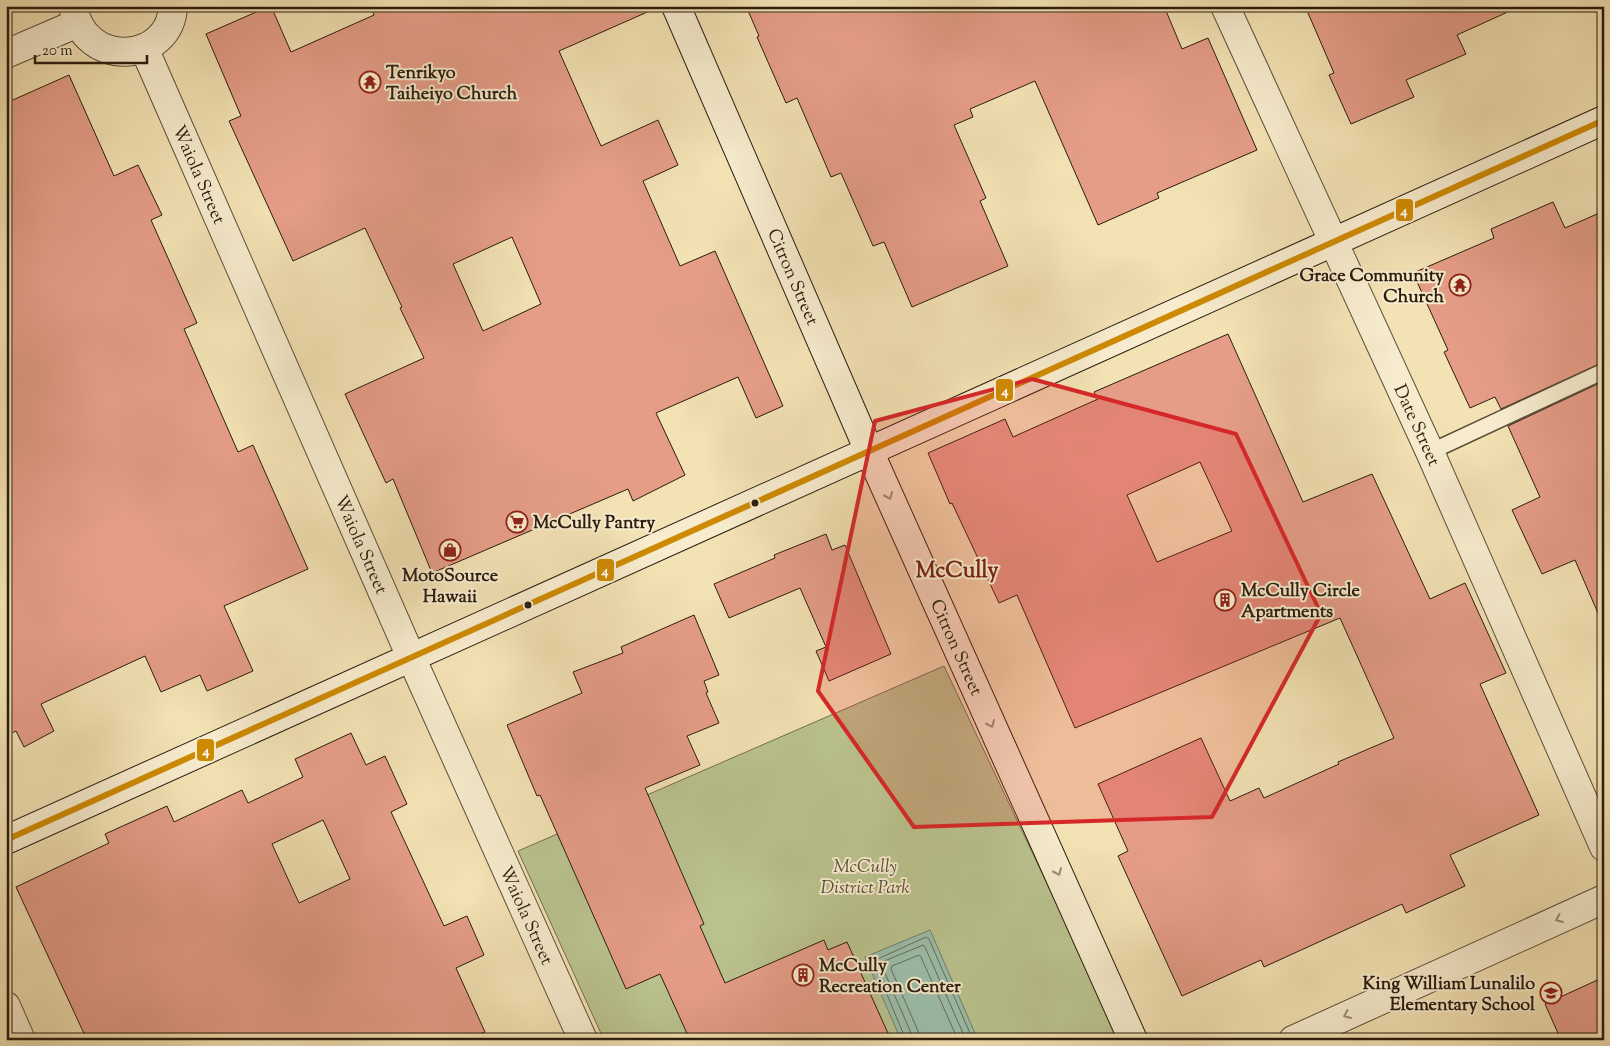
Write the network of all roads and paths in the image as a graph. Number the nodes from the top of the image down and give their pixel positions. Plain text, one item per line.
1 (173, 6) edge
2 (676, 6) edge
3 (1225, 6) edge
4 (76, 15) edge
5 (144, 48) junction
6 (6, 54) edge
7 (1604, 120) edge
8 (1334, 242) junction
9 (1604, 371) edge
10 (869, 451) junction
11 (1430, 452) junction
12 (411, 657) junction
13 (6, 840) edge
14 (1604, 847) edge
15 (1604, 899) edge
16 (6, 1006) edge
17 (21, 1040) edge
18 (583, 1040) edge
19 (1133, 1040) edge
20 (1293, 1040) edge

1 - 5 street
2 - 10 street, Citron Street
3 - 8 street, Date Street
4 - 5 street
4 - 6 street
5 - 12 street, Waiola Street
7 - 8 street
8 - 10 street
8 - 11 street, Date Street
9 - 11 lane
10 - 12 street
10 -> 19 street, Citron Street
11 - 14 street, Date Street
12 - 13 street
12 - 18 street, Waiola Street
15 -> 20 street
16 - 17 street

